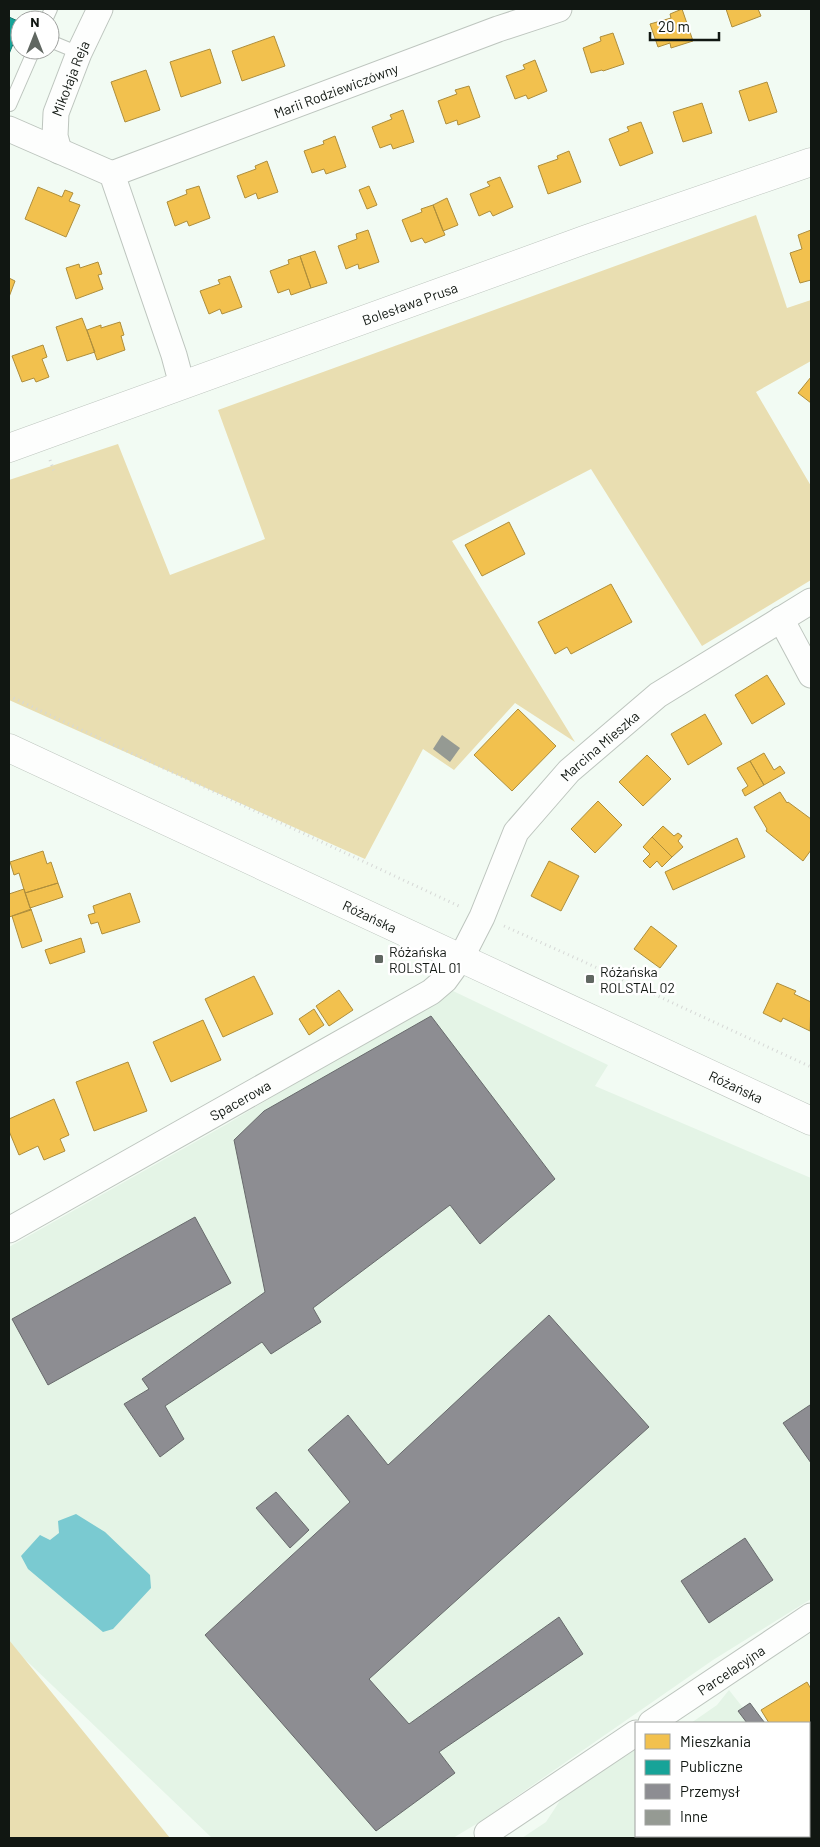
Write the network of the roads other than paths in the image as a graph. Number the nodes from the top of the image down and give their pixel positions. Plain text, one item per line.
1 (100, 9) edge
2 (559, 9) edge
3 (60, 46) edge
4 (78, 54) junction
5 (30, 60) edge
6 (9, 117) edge
7 (59, 151) junction
8 (811, 162) edge
9 (112, 174) junction
10 (182, 386) junction
11 (9, 448) edge
12 (811, 601) edge
13 (781, 619) junction
14 (811, 675) edge
15 (9, 748) edge
16 (461, 958) junction
17 (811, 1120) edge
18 (9, 1230) edge
19 (811, 1616) edge
20 (652, 1722) edge
21 (635, 1734) edge
22 (488, 1833) dead end

1 - 4 street, Mikołaja Reja
2 - 9 street, Marii Rodziewiczówny
3 - 4 lane
4 - 7 street, Mikołaja Reja
5 - 6 lane
6 - 7 street
7 - 9 street
8 - 10 street, Bolesława Prusa
9 - 10 street
10 - 11 street, Bolesława Prusa
12 - 13 street, Marcina Mieszka
13 - 14 street
13 - 16 street, Marcina Mieszka
15 - 16 street, Różańska
16 - 17 street, Różańska
16 - 18 street, Spacerowa
19 - 20 street, Parcelacyjna
21 - 22 street

